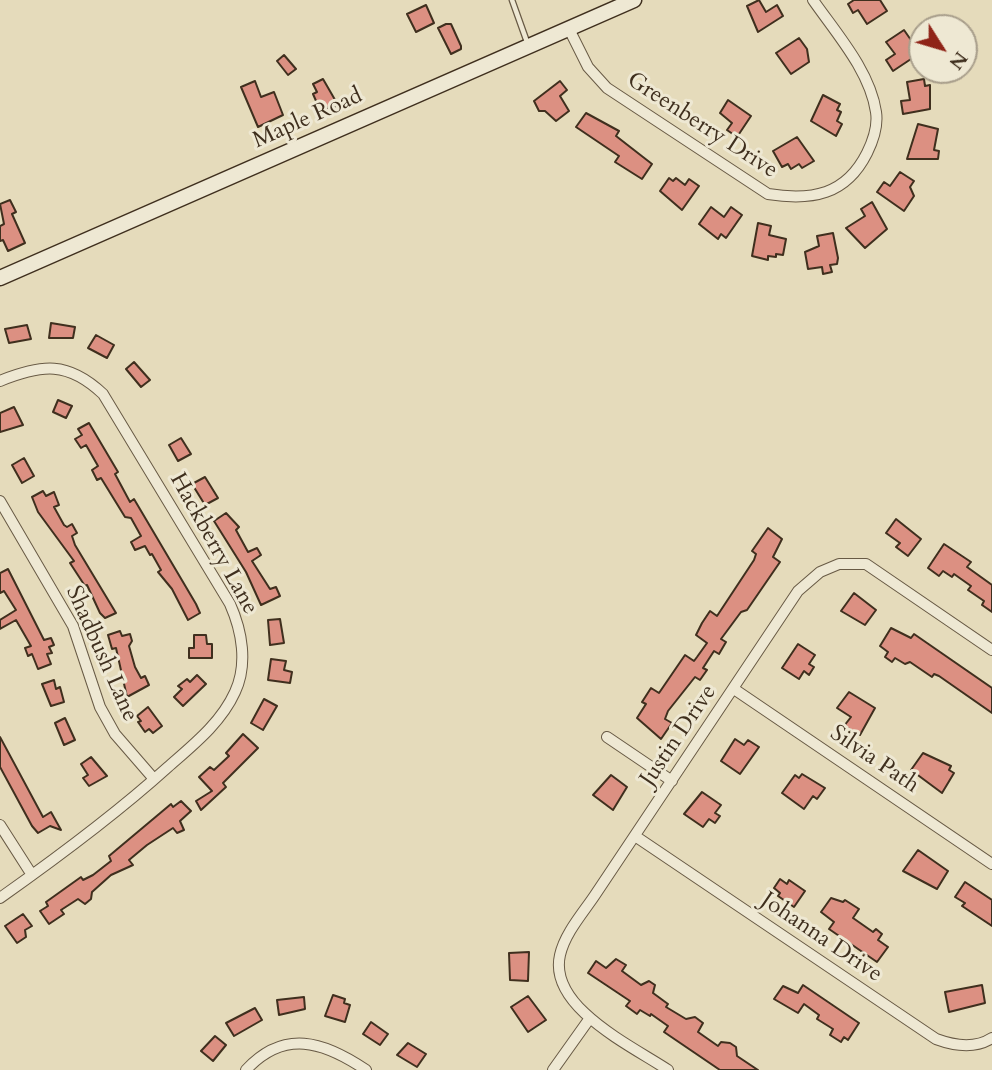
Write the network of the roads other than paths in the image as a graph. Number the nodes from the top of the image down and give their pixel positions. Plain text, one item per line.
1 (512, 0) edge
2 (634, 0) edge
3 (813, 0) edge
4 (615, 4) edge
5 (569, 29) junction
6 (529, 47) junction
7 (0, 278) edge
8 (0, 381) edge
9 (0, 501) edge
10 (992, 650) edge
11 (734, 689) junction
12 (607, 737) dead end
13 (155, 779) junction
14 (672, 781) junction
15 (0, 825) edge
16 (635, 836) junction
17 (992, 863) edge
18 (32, 876) junction
19 (0, 898) edge
20 (590, 1017) junction
21 (992, 1038) edge
22 (246, 1070) edge
23 (366, 1070) edge
24 (554, 1070) edge
25 (668, 1070) edge

1 - 6 lane
2 - 4 street, Maple Road
3 - 5 street, Greenberry Drive
4 - 5 street, Maple Road
5 - 6 street, Maple Road
6 - 7 street, Maple Road
8 - 13 street, Hackberry Lane
9 - 13 street, Shadbush Lane
10 - 11 street, Justin Drive
11 - 14 street, Justin Drive
11 - 17 street, Silvia Path
12 - 14 street
13 - 18 street, Hackberry Lane
14 - 16 street, Justin Drive
15 - 18 street
16 - 20 street, Justin Drive
16 - 21 street, Johanna Drive
18 - 19 street, Hackberry Lane
20 - 24 street
20 - 25 street, Justin Drive
22 - 23 street

